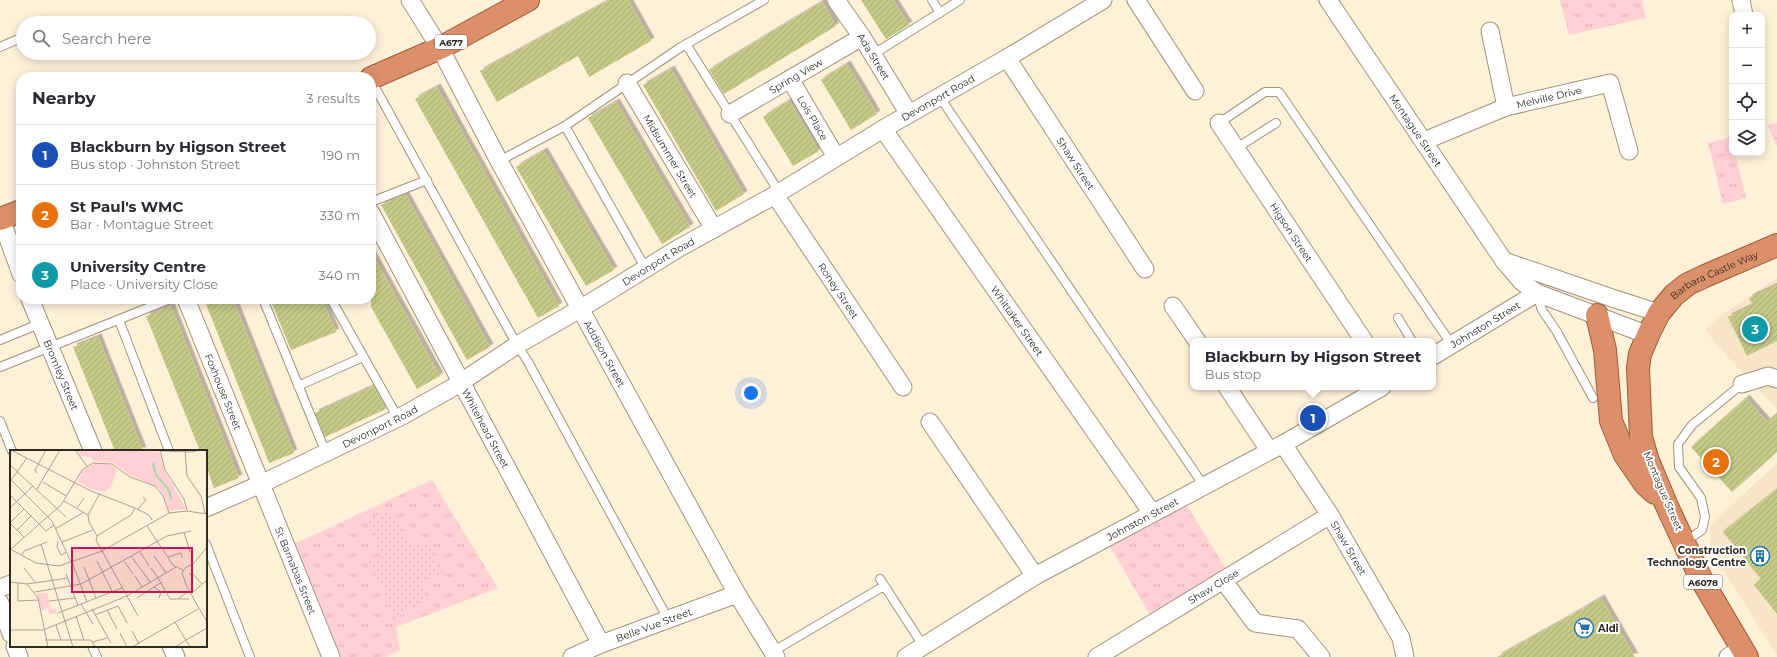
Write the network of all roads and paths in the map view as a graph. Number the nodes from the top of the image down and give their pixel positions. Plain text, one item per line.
1 (410, 0) edge
2 (528, 0) edge
3 (764, 0) edge
4 (836, 0) edge
5 (932, 0) edge
6 (960, 0) edge
7 (1103, 0) edge
8 (1136, 0) edge
9 (1328, 0) edge
10 (1741, 0) edge
11 (1743, 12) edge
12 (940, 13) junction
13 (1490, 31) dead end
14 (862, 37) junction
15 (16, 40) edge
16 (686, 44) junction
17 (0, 47) edge
18 (440, 48) junction
19 (872, 55) junction
20 (1007, 58) junction
21 (376, 77) edge
22 (790, 79) junction
23 (627, 83) junction
24 (376, 88) edge
25 (1195, 91) dead end
26 (939, 96) junction
27 (1506, 107) junction
28 (730, 114) junction
29 (909, 114) junction
30 (1219, 123) joint
31 (1276, 123) dead end
32 (565, 126) junction
33 (883, 129) junction
34 (1424, 141) junction
35 (1236, 149) junction
36 (1629, 151) dead end
37 (836, 157) junction
38 (499, 161) junction
39 (427, 180) junction
40 (777, 194) junction
41 (376, 200) edge
42 (16, 213) edge
43 (0, 219) edge
44 (376, 222) edge
45 (714, 229) junction
46 (1777, 245) edge
47 (16, 261) edge
48 (1504, 261) junction
49 (646, 269) junction
50 (1145, 269) dead end
51 (1537, 293) junction
52 (32, 304) edge
53 (158, 304) edge
54 (188, 304) edge
55 (265, 304) edge
56 (335, 304) edge
57 (1174, 306) dead end
58 (580, 310) junction
59 (1659, 313) junction
60 (1597, 315) junction
61 (1398, 318) dead end
62 (119, 320) junction
63 (39, 324) junction
64 (1648, 335) junction
65 (1195, 338) edge
66 (1362, 338) edge
67 (1410, 338) edge
68 (0, 340) edge
69 (517, 345) junction
70 (1452, 345) junction
71 (49, 348) junction
72 (1436, 354) edge
73 (363, 357) junction
74 (0, 367) edge
75 (1777, 379) edge
76 (462, 382) junction
77 (1742, 384) joint
78 (298, 386) junction
79 (903, 387) dead end
80 (1229, 390) edge
81 (1377, 390) edge
82 (1593, 398) dead end
83 (398, 418) junction
84 (0, 421) edge
85 (930, 422) dead end
86 (1276, 447) junction
87 (12, 450) edge
88 (93, 450) edge
89 (169, 450) edge
90 (326, 453) junction
91 (261, 484) junction
92 (1204, 486) junction
93 (1666, 504) junction
94 (207, 508) edge
95 (1152, 512) junction
96 (1330, 515) junction
97 (1685, 543) junction
98 (207, 547) edge
99 (1035, 576) junction
100 (1223, 580) junction
101 (10, 584) edge
102 (0, 588) edge
103 (737, 594) junction
104 (0, 603) edge
105 (668, 619) junction
106 (10, 631) edge
107 (601, 644) junction
108 (15, 647) edge
109 (92, 647) edge
110 (172, 647) edge
111 (924, 647) junction
112 (774, 654) edge
113 (1739, 654) edge
114 (19, 657) edge
115 (97, 657) edge
116 (176, 657) edge
117 (250, 657) edge
118 (331, 657) edge
119 (572, 657) edge
120 (906, 657) edge
121 (1097, 657) edge
122 (1321, 657) edge
123 (1405, 657) edge

1 - 18 street, Addison Street
2 - 18 highway, A677
3 - 16 lane
4 - 14 street, Ada Street
5 - 12 lane
6 - 12 lane
7 - 20 street, Devonport Road
8 - 25 street
9 - 34 street, Montague Street
10 - 11 street
12 - 19 lane
13 - 27 street
14 - 19 street, Ada Street
14 - 22 street, Spring View
15 - 17 lane
16 - 23 lane
16 - 28 lane
18 - 21 highway, A677
18 - 38 street, Addison Street
19 - 29 street, Ada Street
20 - 26 street, Devonport Road
20 - 50 street, Shaw Street
22 - 28 street, Spring View
22 - 37 street, Lois Place
23 - 32 lane
23 - 45 street, Midsummer Street
24 - 39 lane
26 - 29 street, Devonport Road
26 - 92 lane
27 - 34 street, Melville Drive
27 - 36 street, Melville Drive
28 - 40 lane
29 - 33 street, Devonport Road
30 - 35 street, Higson Street
30 - 70 lane
31 - 35 lane
32 - 38 lane
32 - 49 lane
33 - 37 street, Devonport Road
33 - 95 street, Whittaker Street
34 - 48 street, Montague Street
35 - 66 street, Higson Street
37 - 40 street, Devonport Road
38 - 58 street, Addison Street
39 - 41 lane
39 - 69 lane
40 - 45 street, Devonport Road
40 - 79 street, Roney Street
42 - 43 highway
43 - 47 street
44 - 76 street, Whitehead Street
45 - 49 street, Devonport Road
46 - 59 highway, Barbara Castle Way / A6078
48 - 51 street, Montague Street
48 - 59 street
49 - 58 street, Devonport Road
51 - 60 street, Montague Street
51 - 70 street, Johnston Street
51 - 82 lane
52 - 63 street, Bromley Street
53 - 62 lane
54 - 91 street, Foxhouse Street
55 - 78 lane
56 - 73 lane
57 - 65 street
58 - 69 street, Devonport Road
58 - 103 street, Addison Street
59 - 64 highway, Montague Street / A6078
60 - 64 street, Montague Street
60 - 93 highway
61 - 67 lane
62 - 71 lane
62 - 89 lane
63 - 68 lane
63 - 71 street, Bromley Street
64 - 93 highway, Montague Street / A6078
69 - 76 street, Devonport Road
69 - 105 lane
70 - 72 street, Johnston Street
71 - 74 lane
71 - 88 street, Bromley Street
73 - 78 lane
73 - 83 lane
75 - 77 street
76 - 83 street, Devonport Road
76 - 107 street, Whitehead Street
77 - 97 lane
78 - 90 lane
80 - 86 street, Shaw Street
81 - 86 street, Johnston Street
83 - 90 street, Devonport Road
84 - 87 lane
85 - 99 street
86 - 92 street, Johnston Street
86 - 96 street, Shaw Street
90 - 91 street, Devonport Road
91 - 94 street, Devonport Road
91 - 118 street, St Barnabas Street
92 - 95 street, Johnston Street
93 - 97 highway, Montague Street / A6078
95 - 99 street, Johnston Street
96 - 100 street, Shaw Close
96 - 123 street, Shaw Street
97 - 113 highway, Montague Street / A6078
98 - 117 lane
99 - 111 street, Johnston Street
100 - 121 street, Shaw Close
100 - 122 street
101 - 102 street
103 - 105 street, Belle Vue Street
103 - 112 street, Addison Street
104 - 106 street
105 - 107 street, Belle Vue Street
107 - 119 street, Belle Vue Street
108 - 114 street
109 - 115 lane
110 - 116 street
111 - 112 lane
111 - 120 street, Johnston Street

